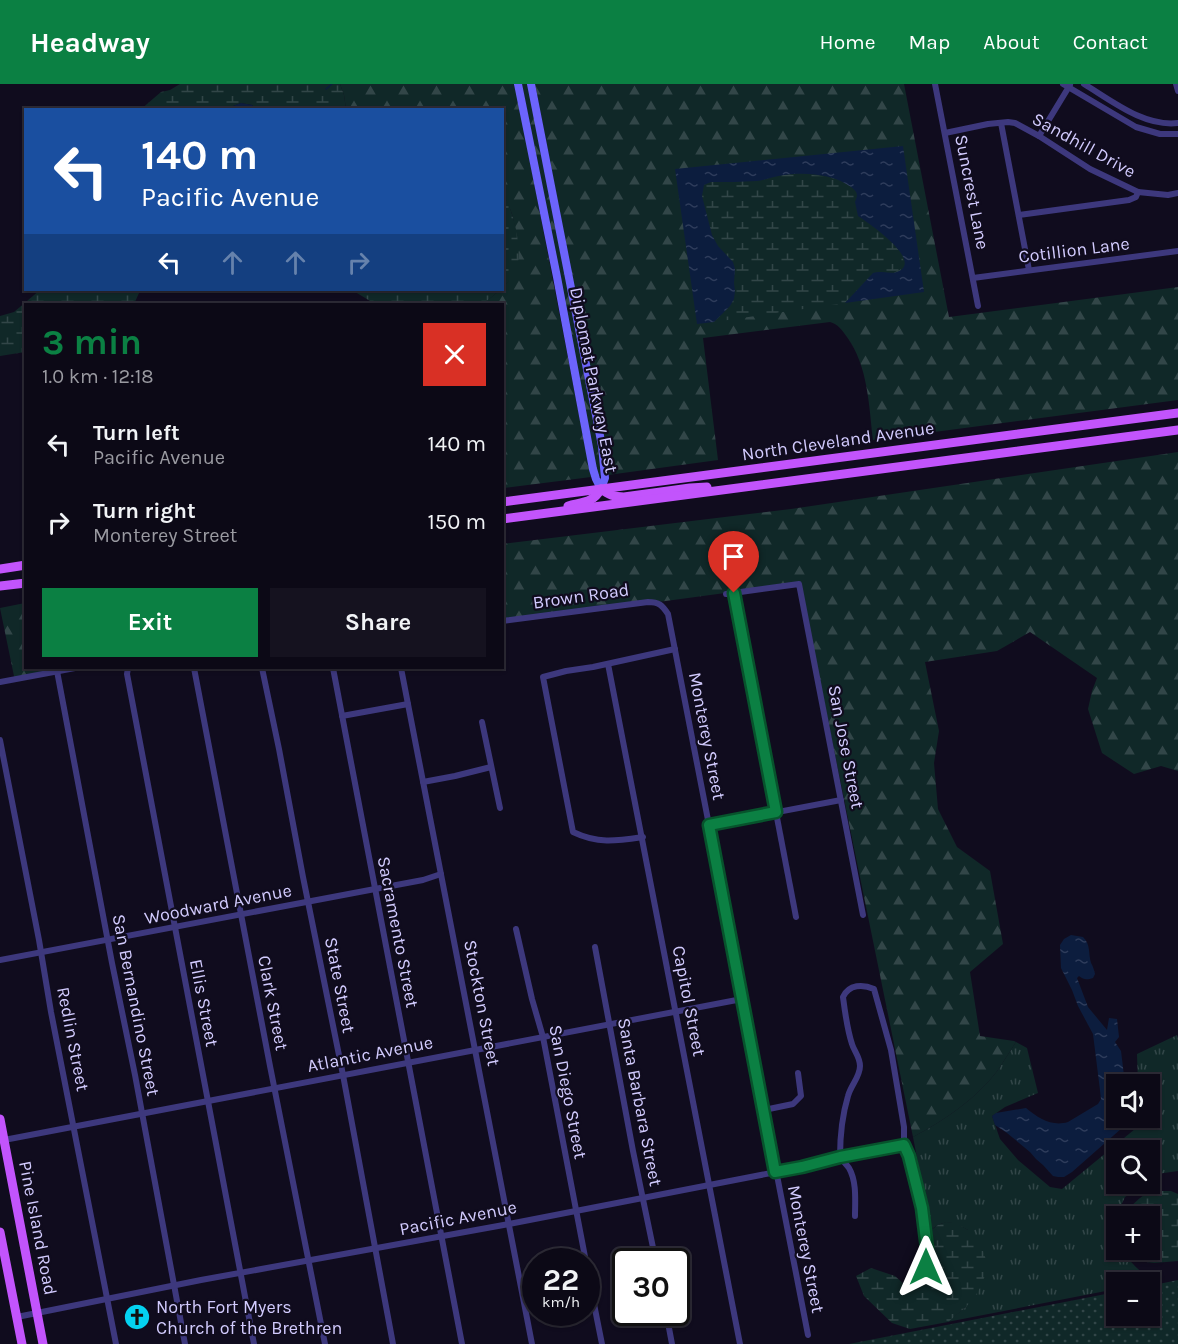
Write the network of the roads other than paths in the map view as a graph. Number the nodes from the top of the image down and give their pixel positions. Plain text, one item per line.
1 (518, 84) edge
2 (531, 84) edge
3 (935, 84) edge
4 (1084, 84) edge
5 (1176, 84) edge
6 (1068, 85) edge
7 (1178, 91) edge
8 (1001, 123) junction
9 (1178, 123) edge
10 (945, 134) junction
11 (1178, 134) edge
12 (1039, 136) junction
13 (1138, 192) junction
14 (1178, 193) edge
15 (1019, 215) junction
16 (1178, 251) edge
17 (1029, 270) junction
18 (973, 278) junction
19 (978, 306) dead end
20 (1178, 413) edge
21 (1178, 430) edge
22 (762, 486) junction
23 (601, 489) junction
24 (504, 502) edge
25 (530, 516) junction
26 (504, 519) edge
27 (24, 566) edge
28 (0, 569) edge
29 (24, 583) edge
30 (0, 586) edge
31 (662, 605) joint
32 (504, 621) edge
33 (675, 649) junction
34 (608, 664) junction
35 (69, 669) edge
36 (128, 669) edge
37 (194, 669) edge
38 (262, 669) edge
39 (333, 669) edge
40 (401, 669) edge
41 (57, 671) junction
42 (0, 682) edge
43 (408, 704) junction
44 (342, 716) junction
45 (482, 722) dead end
46 (0, 740) edge
47 (491, 767) junction
48 (423, 782) junction
49 (841, 800) junction
50 (500, 808) dead end
51 (776, 812) junction
52 (709, 825) junction
53 (643, 837) junction
54 (441, 874) junction
55 (375, 889) junction
56 (308, 902) junction
57 (241, 914) junction
58 (863, 915) dead end
59 (796, 917) dead end
60 (175, 927) junction
61 (516, 929) dead end
62 (108, 940) junction
63 (595, 947) dead end
64 (41, 953) junction
65 (0, 960) edge
66 (742, 999) junction
67 (676, 1011) junction
68 (610, 1024) junction
69 (543, 1037) junction
70 (475, 1049) junction
71 (408, 1062) junction
72 (798, 1073) dead end
73 (343, 1075) junction
74 (274, 1088) junction
75 (207, 1101) junction
76 (764, 1110) junction
77 (141, 1113) junction
78 (1, 1124) edge
79 (75, 1126) junction
80 (4, 1140) junction
81 (904, 1145) junction
82 (840, 1157) junction
83 (775, 1172) junction
84 (709, 1185) junction
85 (642, 1198) junction
86 (576, 1211) junction
87 (855, 1216) dead end
88 (509, 1224) junction
89 (0, 1232) edge
90 (442, 1236) junction
91 (583, 1248) edge
92 (653, 1248) edge
93 (375, 1249) junction
94 (308, 1261) junction
95 (926, 1267) dead end
96 (241, 1273) junction
97 (4, 1274) edge
98 (173, 1286) junction
99 (108, 1298) junction
100 (37, 1313) junction
101 (16, 1317) junction
102 (598, 1326) edge
103 (669, 1326) edge
104 (808, 1335) dead end
105 (22, 1344) edge
106 (43, 1344) edge
107 (116, 1344) edge
108 (185, 1344) edge
109 (255, 1344) edge
110 (325, 1344) edge
111 (393, 1344) edge
112 (462, 1344) edge
113 (532, 1344) edge
114 (602, 1344) edge
115 (672, 1344) edge
116 (740, 1344) edge

1 - 23 main road, Diplomat Parkway East
2 - 23 main road, Diplomat Parkway East
3 - 10 street, Suncrest Lane
4 - 9 street
5 - 7 street
6 - 11 street
6 - 12 street
8 - 10 street, Sandhill Drive
8 - 12 street, Sandhill Drive
8 - 15 street
10 - 18 street, Suncrest Lane
12 - 13 street, Sandhill Drive
13 - 14 street
13 - 15 street
15 - 17 street
16 - 17 street, Cotillion Lane
17 - 18 street, Cotillion Lane
18 - 19 street, Suncrest Lane
20 - 23 main road, North Cleveland Avenue
21 - 22 main road, North Cleveland Avenue
22 - 23 main road
22 - 25 main road, North Cleveland Avenue
23 - 24 main road, North Cleveland Avenue
23 - 25 main road
25 - 26 main road, North Cleveland Avenue
27 - 28 main road
29 - 30 main road
31 - 32 street, Brown Road
31 - 33 street, Monterey Street
33 - 34 street
33 - 52 street, Monterey Street
34 - 53 street, Capitol Street
34 - 53 street
35 - 41 street
36 - 60 street, Ellis Street
37 - 57 street, Clark Street
38 - 56 street, State Street
39 - 44 street, Sacramento Street
40 - 43 street, Stockton Street
41 - 42 street
41 - 62 street, San Bernandino Street
43 - 44 street
43 - 48 street, Stockton Street
44 - 55 street, Sacramento Street
45 - 47 street
46 - 64 street, Redlin Street
47 - 48 street
47 - 50 street
48 - 54 street, Stockton Street
49 - 51 street
49 - 51 street, San Jose Street
49 - 58 street, San Jose Street
51 - 52 street
51 - 59 street
52 - 66 street, Monterey Street
53 - 67 street, Capitol Street
54 - 55 street, Woodward Avenue
54 - 70 street, Stockton Street
55 - 56 street, Woodward Avenue
55 - 71 street, Sacramento Street
56 - 57 street, Woodward Avenue
56 - 73 street, State Street
57 - 60 street, Woodward Avenue
57 - 74 street, Clark Street
60 - 62 street, Woodward Avenue
60 - 75 street, Ellis Street
61 - 69 street, San Diego Street
62 - 64 street, Woodward Avenue
62 - 77 street, San Bernandino Street
63 - 68 street, Santa Barbara Street
64 - 65 street, Woodward Avenue
64 - 79 street, Redlin Street
66 - 67 street, Atlantic Avenue
66 - 76 street, Monterey Street
67 - 68 street, Atlantic Avenue
67 - 84 street, Capitol Street
68 - 69 street, Atlantic Avenue
68 - 85 street, Santa Barbara Street
69 - 70 street, Atlantic Avenue
69 - 86 street, San Diego Street
70 - 71 street, Atlantic Avenue
70 - 88 street, Stockton Street
71 - 73 street, Atlantic Avenue
71 - 90 street, Sacramento Street
72 - 76 street
73 - 74 street, Atlantic Avenue
73 - 93 street, State Street
74 - 75 street, Atlantic Avenue
74 - 94 street, Clark Street
75 - 77 street, Atlantic Avenue
75 - 96 street, Ellis Street
76 - 83 street, Monterey Street
77 - 79 street, Atlantic Avenue
77 - 98 street, San Bernandino Street
78 - 80 main road, Pine Island Road
79 - 80 street, Atlantic Avenue
79 - 99 street, Redlin Street
80 - 100 main road, Pine Island Road
81 - 82 street, Pacific Avenue
81 - 82 street
81 - 95 street
82 - 83 street, Pacific Avenue
82 - 87 street
83 - 84 street, Pacific Avenue
83 - 104 street, Monterey Street
84 - 85 street, Pacific Avenue
84 - 116 street, Capitol Street
85 - 86 street, Pacific Avenue
85 - 92 street, Santa Barbara Street
86 - 88 street, Pacific Avenue
86 - 91 street, San Diego Street
88 - 90 street, Pacific Avenue
88 - 113 street, Stockton Street
89 - 97 main road
90 - 93 street, Pacific Avenue
90 - 112 street, Sacramento Street
93 - 94 street, Pacific Avenue
93 - 111 street, State Street
94 - 96 street, Pacific Avenue
94 - 110 street, Clark Street
96 - 98 street, Pacific Avenue
96 - 109 street, Ellis Street
97 - 101 main road
98 - 99 street, Pacific Avenue
98 - 108 street, San Bernandino Street
99 - 100 street, Pacific Avenue
99 - 107 street, Redlin Street
100 - 101 street, Pacific Avenue
100 - 106 main road, Pine Island Road
101 - 105 main road
102 - 114 street, San Diego Street
103 - 115 street

